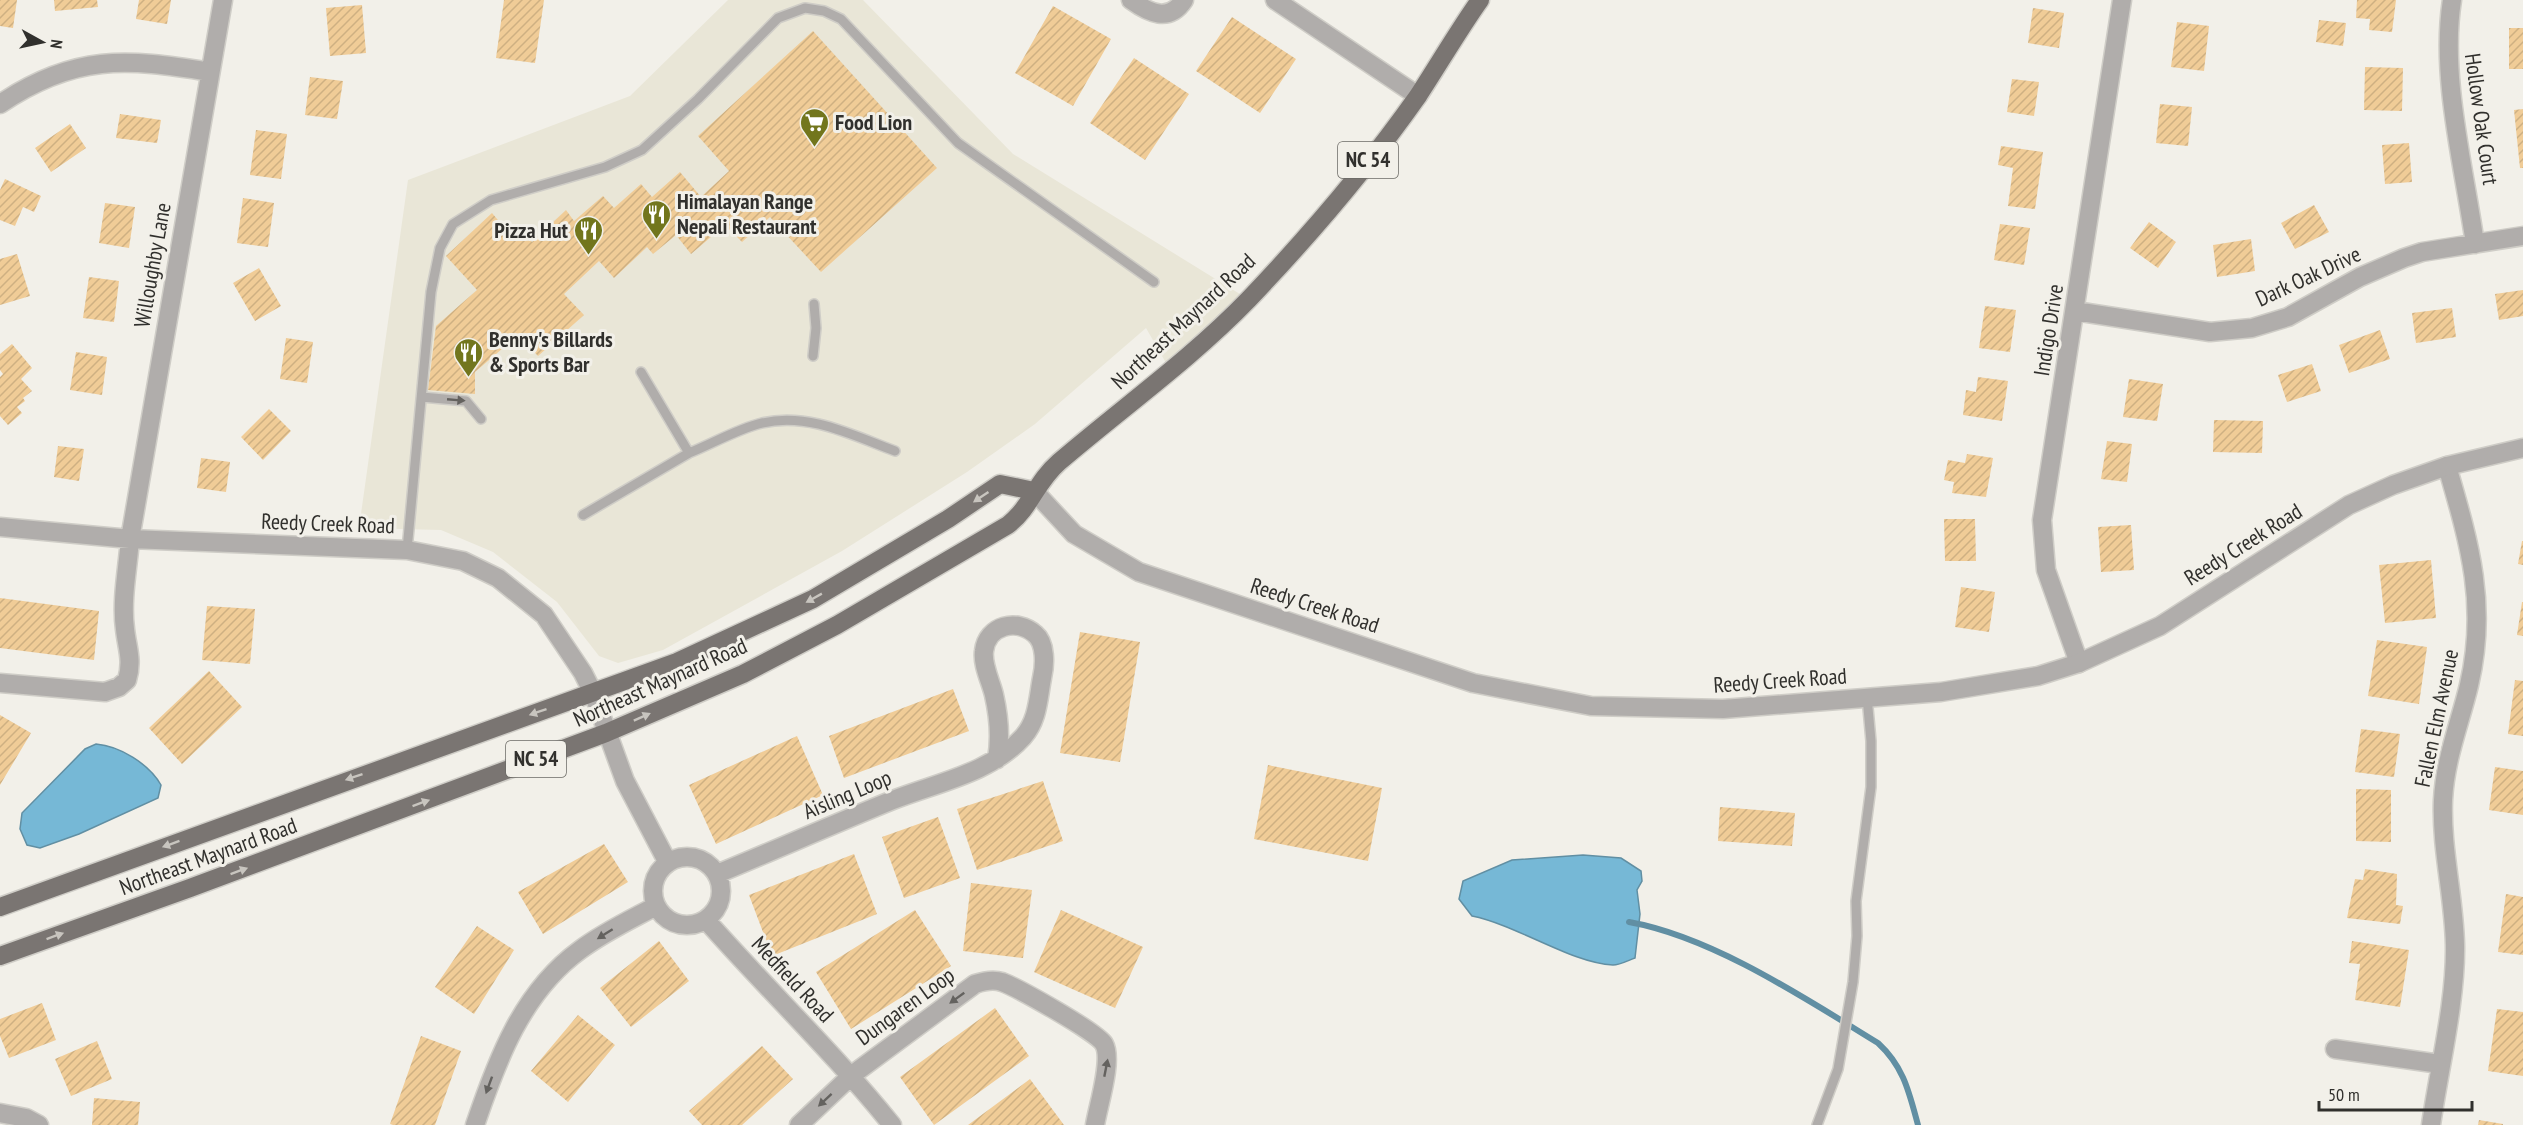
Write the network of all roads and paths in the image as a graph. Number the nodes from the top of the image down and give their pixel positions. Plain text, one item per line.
1 (223, 0) edge
2 (1131, 0) edge
3 (1184, 0) edge
4 (1275, 0) edge
5 (1480, 0) edge
6 (2122, 0) edge
7 (2452, 0) edge
8 (210, 72) junction
9 (1418, 96) junction
10 (0, 104) edge
11 (2523, 236) edge
12 (2475, 244) junction
13 (1154, 282) dead end
14 (814, 304) dead end
15 (2075, 312) junction
16 (813, 356) dead end
17 (641, 372) dead end
18 (422, 397) junction
19 (481, 419) dead end
20 (2523, 448) edge
21 (895, 451) dead end
22 (689, 453) junction
23 (2446, 466) junction
24 (1034, 491) junction
25 (583, 515) dead end
26 (0, 527) edge
27 (130, 539) junction
28 (407, 550) junction
29 (2079, 663) junction
30 (0, 683) edge
31 (593, 693) junction
32 (1867, 697) junction
33 (606, 733) junction
34 (997, 759) junction
35 (668, 863) junction
36 (717, 874) junction
37 (656, 906) junction
38 (0, 907) edge
39 (706, 920) junction
40 (0, 956) edge
41 (2335, 1049) dead end
42 (2440, 1064) junction
43 (852, 1076) junction
44 (0, 1113) edge
45 (39, 1125) edge
46 (475, 1125) edge
47 (799, 1125) edge
48 (892, 1125) edge
49 (1095, 1125) edge
50 (1817, 1125) edge
51 (2431, 1125) edge

1 - 8 street, Willoughby Lane
2 - 3 street
4 - 9 street
5 - 9 main road, Northeast Maynard Road / NC 54
6 - 15 street, Indigo Drive
7 - 12 street, Hollow Oak Court
8 - 10 street
8 - 27 street, Willoughby Lane
9 - 24 main road, Northeast Maynard Road / NC 54
11 - 12 street, Dark Oak Drive
12 - 15 street, Dark Oak Drive
13 - 18 lane
14 - 16 lane
15 - 29 street, Indigo Drive
17 - 22 lane
18 -> 19 lane
18 - 28 lane
20 - 23 street, Reedy Creek Road
21 - 22 lane
22 - 25 lane
23 - 29 street, Reedy Creek Road
23 - 42 street, Fallen Elm Avenue
24 -> 31 main road, Northeast Maynard Road / NC 54
24 - 32 street, Reedy Creek Road
33 -> 24 main road, Northeast Maynard Road / NC 54
26 - 27 street, Reedy Creek Road
27 - 28 street, Reedy Creek Road
27 - 30 street, Willoughby Lane
28 - 31 street, Reedy Creek Road
29 - 32 street, Reedy Creek Road
31 - 33 street
31 -> 38 main road, Northeast Maynard Road / NC 54
32 - 50 lane
33 - 35 street
40 -> 33 main road, Northeast Maynard Road / NC 54
34 - 34 street, Aisling Loop
34 - 36 street, Aisling Loop
35 - 36 street
35 - 37 street
36 - 39 street
37 - 39 street
37 -> 46 street
39 - 43 street, Medfield Road
41 - 42 street
42 - 51 street, Fallen Elm Avenue
43 -> 47 street, Dungaren Loop
43 - 48 street, Medfield Road
49 -> 43 street, Dungaren Loop
44 - 45 street

